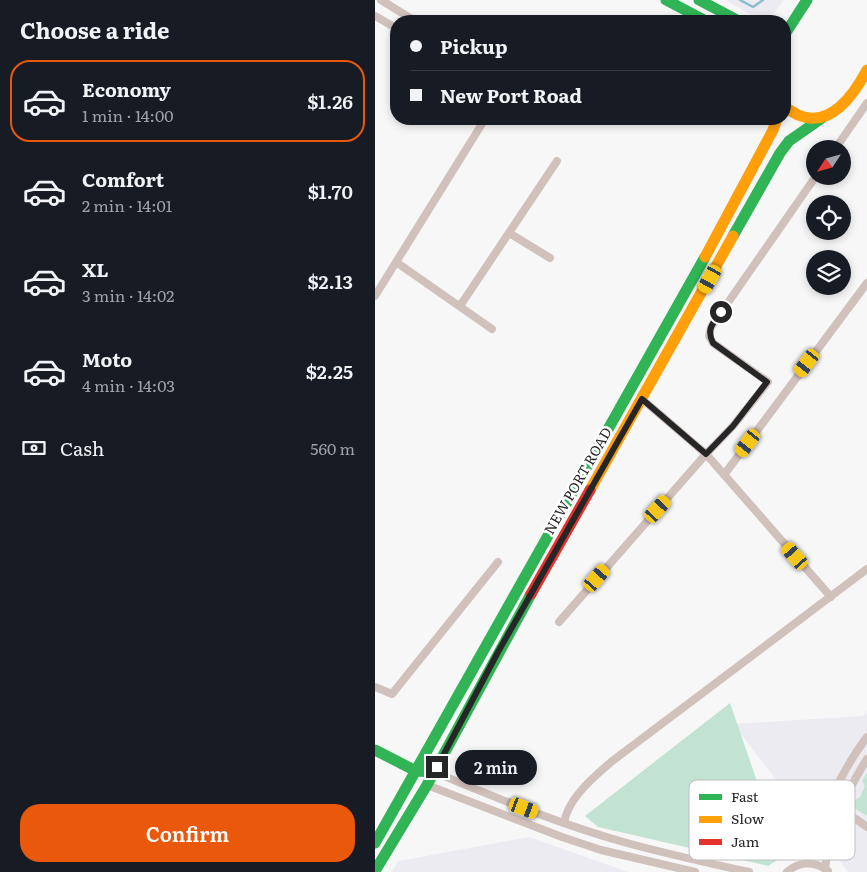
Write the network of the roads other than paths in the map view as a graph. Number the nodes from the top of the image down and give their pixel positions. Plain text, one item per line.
1 (381, 0) edge
2 (401, 0) edge
3 (666, 0) edge
4 (699, 0) edge
5 (807, 0) edge
6 (396, 9) junction
7 (406, 15) edge
8 (695, 15) edge
9 (728, 15) edge
10 (375, 16) edge
11 (791, 20) edge
12 (390, 25) edge
13 (867, 72) edge
14 (867, 103) edge
15 (791, 112) edge
16 (821, 118) junction
17 (481, 125) edge
18 (775, 125) edge
19 (841, 140) edge
20 (557, 161) dead end
21 (810, 185) edge
22 (509, 233) junction
23 (551, 258) dead end
24 (396, 262) junction
25 (867, 283) edge
26 (375, 296) edge
27 (460, 306) junction
28 (492, 328) dead end
29 (642, 399) junction
30 (706, 454) junction
31 (724, 475) junction
32 (499, 562) dead end
33 (867, 569) edge
34 (831, 597) junction
35 (559, 622) dead end
36 (375, 687) edge
37 (867, 737) edge
38 (375, 750) edge
39 (867, 759) edge
40 (417, 771) junction
41 (434, 772) junction
42 (840, 780) edge
43 (854, 780) edge
44 (427, 785) junction
45 (855, 819) edge
46 (563, 823) junction
47 (867, 826) edge
48 (375, 843) edge
49 (689, 858) edge
50 (699, 860) edge
51 (808, 860) edge
52 (806, 863) junction
53 (826, 870) edge
54 (375, 871) edge
55 (695, 872) edge
56 (749, 872) edge
57 (787, 872) edge

1 - 6 street
2 - 6 street
3 - 8 main road
4 - 9 main road
5 - 11 main road
6 - 7 street
10 - 12 street
13 - 16 main road, NEW PORT ROAD
14 - 19 street
15 - 16 main road
16 - 29 main road, NEW PORT ROAD
17 - 24 street
18 - 40 main road, NEW PORT ROAD
20 - 22 street
21 - 30 street
22 - 23 street
22 - 27 street
24 - 26 street
24 - 27 street
25 - 31 street
27 - 28 street
29 - 30 street
29 - 41 main road, NEW PORT ROAD
30 - 31 street
30 - 35 street
31 - 34 street
32 - 36 street
33 - 34 street
34 - 46 street
37 - 42 street
38 - 40 main road
39 - 43 street
40 - 41 main road
40 - 44 main road
40 - 48 main road, NEW PORT ROAD
41 - 44 main road, NEW PORT ROAD
41 - 46 street
44 - 54 main road, NEW PORT ROAD
44 - 55 street
45 - 47 street
46 - 49 street
50 - 56 street
51 - 52 street
52 - 53 street
52 - 57 street

